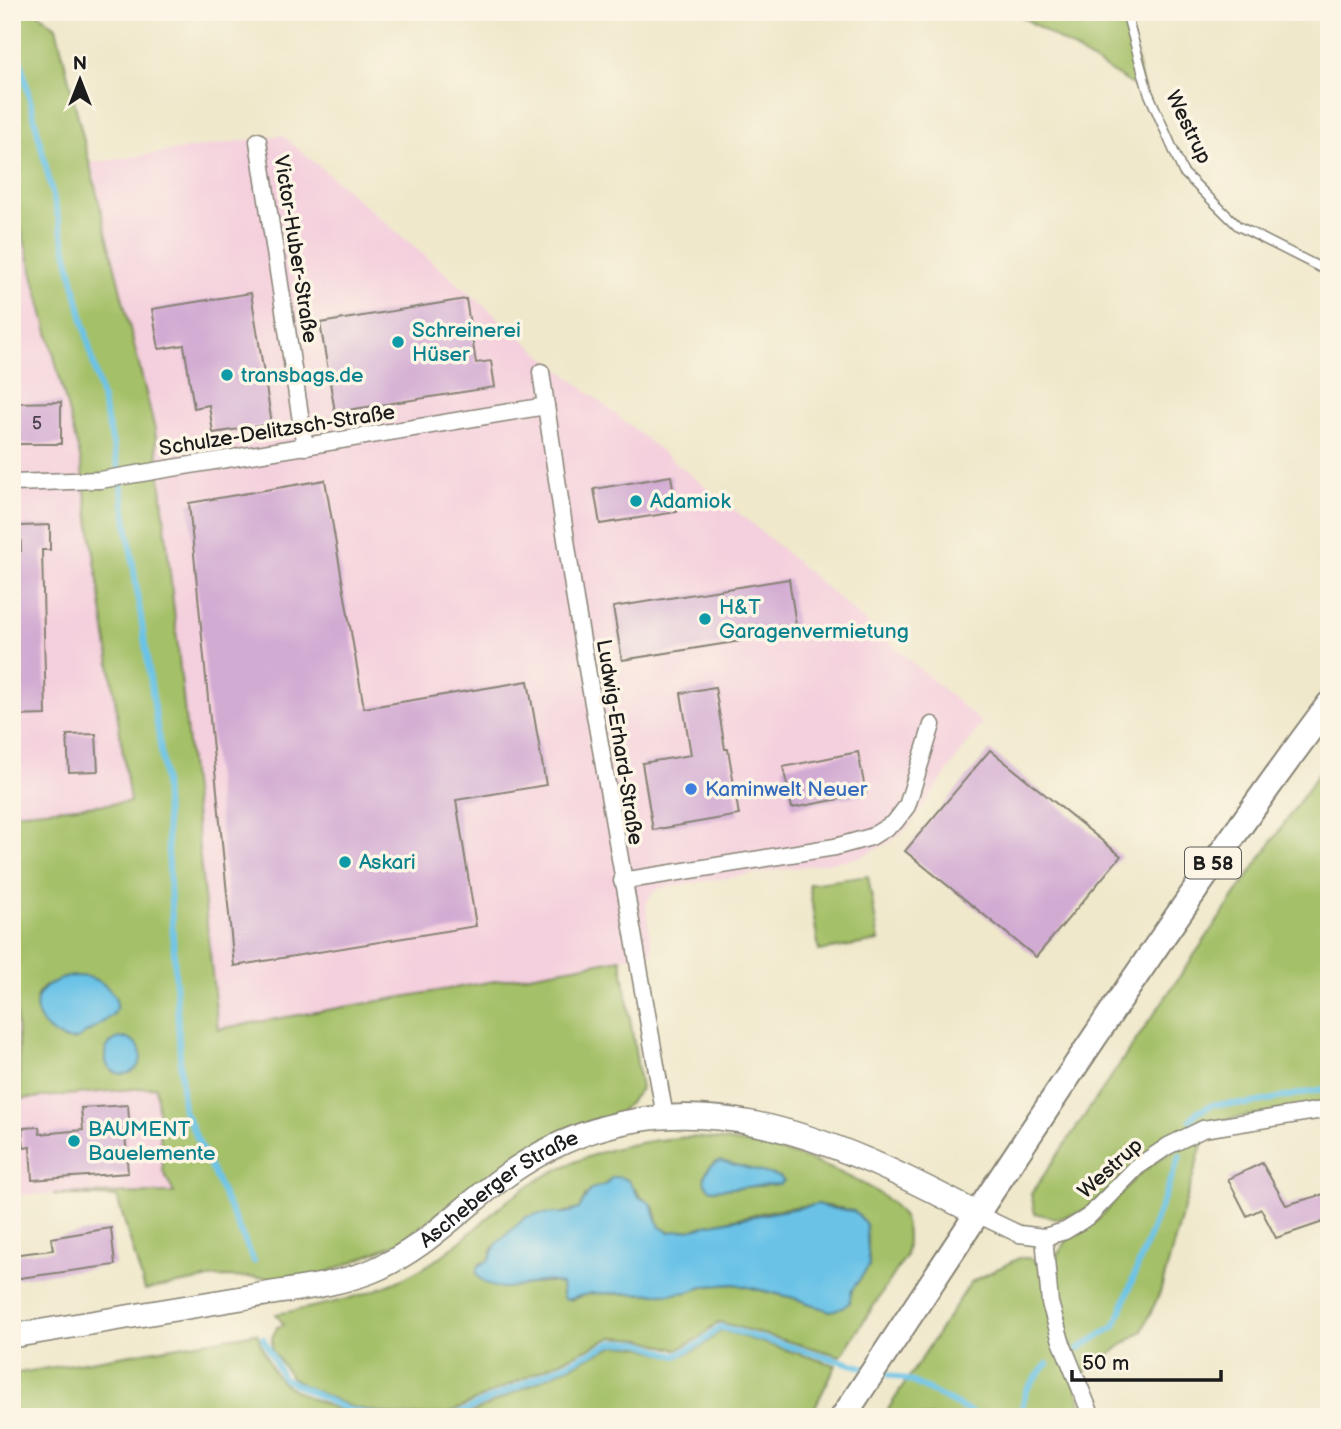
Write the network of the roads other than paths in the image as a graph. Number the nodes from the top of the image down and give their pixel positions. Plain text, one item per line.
1 (1126, 12) edge
2 (258, 141) dead end
3 (1329, 272) edge
4 (541, 372) dead end
5 (546, 406) junction
6 (304, 447) junction
7 (12, 483) edge
8 (1329, 704) edge
9 (932, 725) dead end
10 (622, 881) junction
11 (1329, 1109) edge
12 (665, 1117) junction
13 (977, 1214) junction
14 (1044, 1237) junction
15 (12, 1336) edge
16 (843, 1417) edge
17 (1091, 1417) edge

1 - 3 lane, Westrup
2 - 6 street, Victor-Huber-Straße
4 - 5 street, Ludwig-Erhard-Straße
5 - 6 street, Schulze-Delitzsch-Straße
5 - 10 street, Ludwig-Erhard-Straße
6 - 7 street, Schulze-Delitzsch-Straße
8 - 13 main road, B 58
9 - 10 street
10 - 12 street, Ludwig-Erhard-Straße
11 - 14 street, Westrup
12 - 13 street, Ascheberger Straße
12 - 15 street, Ascheberger Straße
13 - 14 street
13 - 16 main road, B 58
14 - 17 street

